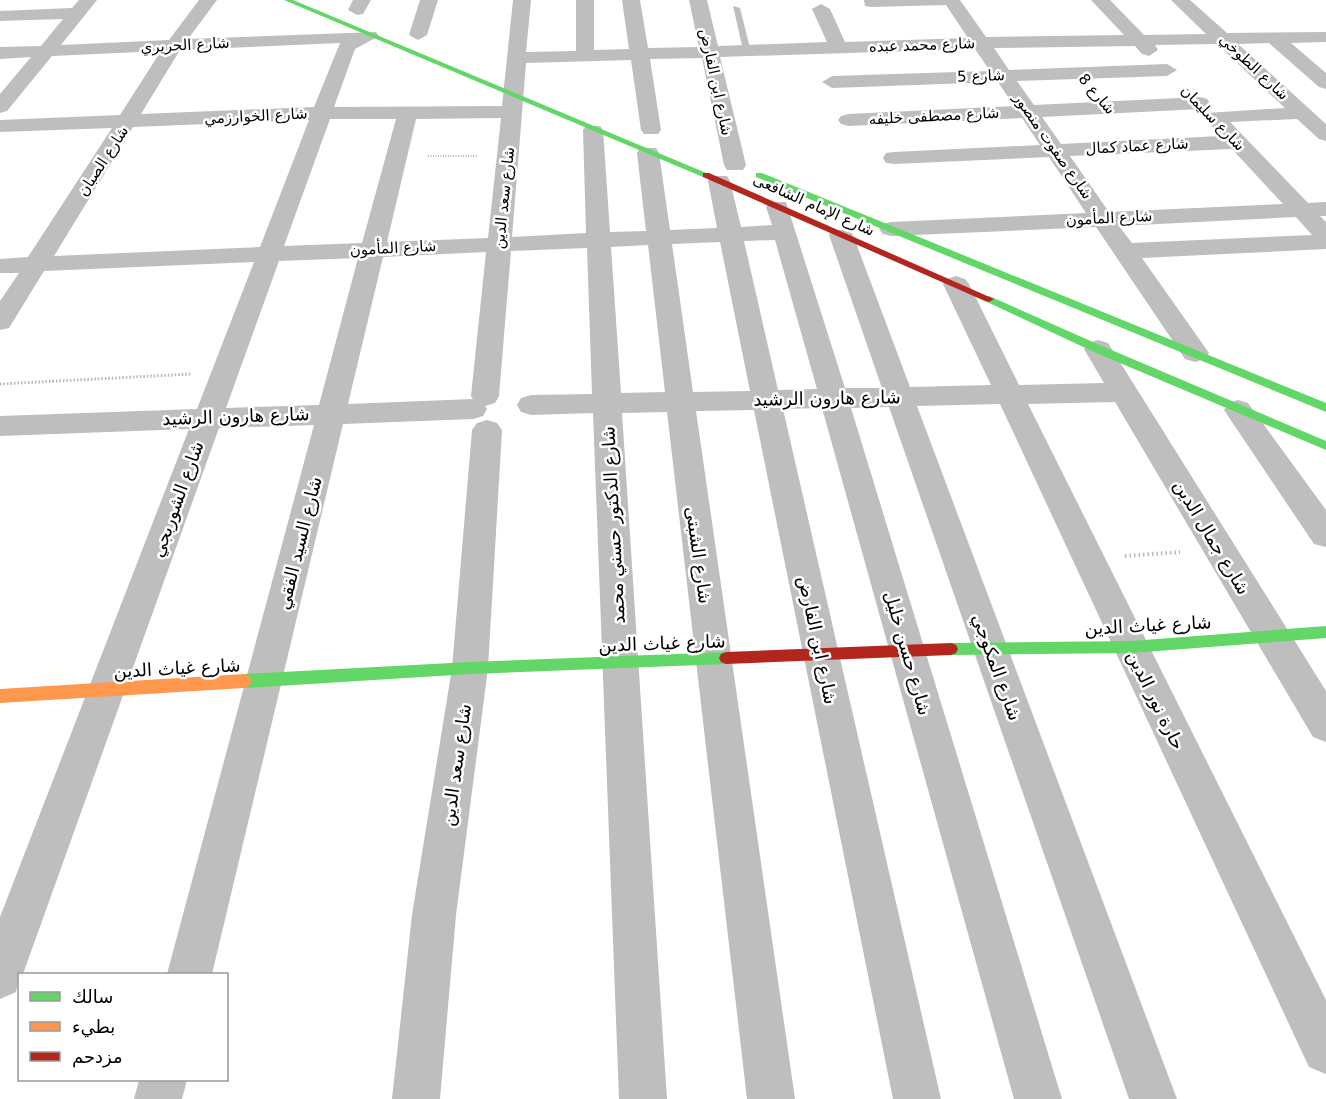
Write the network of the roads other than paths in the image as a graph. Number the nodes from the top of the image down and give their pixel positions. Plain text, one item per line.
1 (29, 0) edge
2 (208, 0) edge
3 (287, 0) edge
4 (429, 0) edge
5 (522, 0) edge
6 (585, 0) edge
7 (631, 0) edge
8 (698, 0) edge
9 (944, 0) edge
10 (951, 0) edge
11 (1100, 0) edge
12 (1180, 0) edge
13 (871, 2) dead end
14 (341, 3) dead end
15 (83, 7) edge
16 (736, 8) dead end
17 (821, 9) dead end
18 (8, 15) edge
19 (364, 15) edge
20 (0, 35) edge
21 (419, 35) dead end
22 (1326, 37) edge
23 (1274, 38) junction
24 (1224, 39) junction
25 (1139, 40) junction
26 (1054, 42) junction
27 (982, 43) junction
28 (174, 45) junction
29 (838, 47) junction
30 (748, 50) junction
31 (709, 51) junction
32 (45, 52) junction
33 (0, 53) edge
34 (638, 54) junction
35 (585, 55) junction
36 (1167, 70) junction
37 (1079, 73) junction
38 (1004, 75) junction
39 (515, 82) junction
40 (832, 82) dead end
41 (1326, 83) edge
42 (0, 107) edge
43 (1109, 108) junction
44 (1206, 110) junction
45 (408, 111) junction
46 (1030, 112) junction
47 (322, 113) junction
48 (1304, 113) junction
49 (186, 119) junction
50 (848, 120) dead end
51 (128, 122) junction
52 (0, 126) edge
53 (593, 130) junction
54 (1326, 135) edge
55 (650, 136) junction
56 (175, 142) dead end
57 (1236, 142) junction
58 (1141, 146) junction
59 (1056, 150) junction
60 (714, 156) dead end
61 (894, 158) dead end
62 (727, 173) junction
63 (1326, 209) edge
64 (1302, 210) junction
65 (1103, 218) junction
66 (782, 220) junction
67 (891, 229) junction
68 (730, 234) junction
69 (841, 235) junction
70 (1326, 236) edge
71 (657, 238) junction
72 (597, 240) junction
73 (1326, 242) edge
74 (500, 243) junction
75 (374, 249) junction
76 (1125, 251) junction
77 (269, 254) junction
78 (37, 264) junction
79 (0, 266) edge
80 (956, 284) junction
81 (0, 322) edge
82 (1098, 349) junction
83 (1195, 352) junction
84 (1124, 392) junction
85 (1009, 394) junction
86 (899, 396) junction
87 (833, 398) junction
88 (766, 399) junction
89 (678, 402) junction
90 (606, 404) junction
91 (531, 405) junction
92 (1326, 408) edge
93 (1239, 410) junction
94 (332, 412) junction
95 (481, 412) junction
96 (208, 417) junction
97 (0, 426) edge
98 (1326, 446) edge
99 (1326, 535) edge
100 (1326, 632) edge
101 (1272, 636) junction
102 (990, 647) junction
103 (1131, 647) junction
104 (907, 650) junction
105 (821, 654) junction
106 (714, 660) junction
107 (620, 662) junction
108 (470, 668) junction
109 (264, 681) junction
110 (107, 690) junction
111 (0, 696) edge
112 (1326, 725) edge
113 (190, 973) edge
114 (0, 976) edge
115 (1326, 1050) edge
116 (163, 1081) edge
117 (158, 1099) edge
118 (416, 1099) edge
119 (643, 1099) edge
120 (771, 1099) edge
121 (917, 1099) edge
122 (1038, 1099) edge
123 (1153, 1099) edge

1 - 18 street
2 - 28 street, شارع الصبان
3 - 19 main road, شارع الإمام الشافعى
4 - 21 street
5 - 39 street, شارع سعد الدين
6 - 35 street
7 - 34 street, شارع الشبتى
8 - 31 street, شارع ابن الفارض
9 - 13 street
10 - 27 street, شارع صفوت منصور
11 - 25 street, شارع سليمان
12 - 24 street, شارع الطوخي
14 - 19 main road, شارع الإمام الشافعى
15 - 18 street
15 - 32 street
16 - 30 lane
17 - 29 street
18 - 20 street
19 - 28 street, شارع الحريري
19 - 39 main road, شارع الإمام الشافعى
19 - 47 street, شارع الشوربجي
22 - 23 street, شارع محمد عبده
23 - 24 street, شارع محمد عبده
23 - 41 street
24 - 25 street, شارع محمد عبده
24 - 48 street, شارع الطوخي
25 - 26 street, شارع محمد عبده
25 - 36 street, شارع سليمان
26 - 27 street, شارع محمد عبده
26 - 37 street, شارع 8
27 - 29 street, شارع محمد عبده
27 - 38 street, شارع صفوت منصور
28 - 32 street, شارع الحريري
28 - 51 street, شارع الصبان
29 - 30 street, شارع محمد عبده
30 - 31 street, شارع محمد عبده
31 - 34 street, شارع محمد عبده
31 - 62 street, شارع ابن الفارض
32 - 33 street, شارع الحريري
32 - 42 street
34 - 35 street, شارع محمد عبده
34 - 55 street, شارع الشبتى
35 - 39 street, شارع محمد عبده
36 - 37 street, شارع 5
36 - 44 street, شارع سليمان
37 - 38 street, شارع 5
37 - 43 street, شارع 8
38 - 40 street, شارع 5
38 - 46 street, شارع صفوت منصور
39 - 45 street, شارع الخوارزمي
39 - 53 main road, شارع الإمام الشافعى
39 - 74 street, شارع سعد الدين
43 - 44 street, شارع مصطفى خليفه
43 - 46 street, شارع مصطفى خليفه
43 - 58 street, شارع 8
44 - 48 street, شارع مصطفى خليفه
44 - 57 street, شارع سليمان
45 - 47 street, شارع الخوارزمي
45 - 75 street, شارع السيد الفقي
46 - 50 street, شارع مصطفى خليفه
46 - 59 street, شارع صفوت منصور
47 - 49 street, شارع الخوارزمي
47 - 77 street, شارع الشوربجي
48 - 54 street, شارع الطوخي
49 - 51 street, شارع الخوارزمي
49 - 56 street
51 - 52 street, شارع الخوارزمي
51 - 78 street, شارع الصبان
53 - 55 main road, شارع الإمام الشافعى
53 - 72 street, شارع الدكتور حسني محمد
55 - 62 main road, شارع الإمام الشافعى
55 - 71 street, شارع الشبتى
57 - 58 street, شارع عماد كمال
57 - 64 street, شارع سليمان
58 - 59 street, شارع عماد كمال
59 - 61 street, شارع عماد كمال
59 - 65 street, شارع صفوت منصور
60 - 62 main road, شارع الإمام الشافعى
62 - 66 main road, شارع الإمام الشافعى
62 - 67 main road, شارع الإمام الشافعى
62 - 68 street, شارع ابن الفارض
63 - 64 street, شارع المأمون
64 - 65 street, شارع المأمون
64 - 70 street, شارع سليمان
65 - 67 street, شارع المأمون
65 - 76 street, شارع صفوت منصور
66 - 68 street, شارع المأمون
66 - 69 main road, شارع الإمام الشافعى
66 - 87 street, شارع حسن خليل
67 - 83 main road, شارع الإمام الشافعى
68 - 71 street, شارع المأمون
68 - 88 street, شارع ابن الفارض
69 - 80 main road, شارع الإمام الشافعى
69 - 86 street, شارع المكوجي
71 - 72 street, شارع المأمون
71 - 89 street, شارع الشبتى
72 - 74 street, شارع المأمون
72 - 90 street, شارع الدكتور حسني محمد
73 - 76 street
74 - 75 street, شارع المأمون
74 - 95 street, شارع سعد الدين
75 - 77 street, شارع المأمون
75 - 94 street, شارع السيد الفقي
76 - 83 street, شارع صفوت منصور
77 - 78 street, شارع المأمون
77 - 96 street, شارع الشوربجي
78 - 79 street, شارع المأمون
78 - 81 street, شارع الصبان
80 - 82 main road, شارع الإمام الشافعى
80 - 85 street, حارة نور الدين
82 - 84 street, شارع جمال الدين
82 - 93 main road, شارع الإمام الشافعى
83 - 92 main road, شارع الإمام الشافعى
84 - 85 street, شارع هارون الرشيد
84 - 101 street, شارع جمال الدين
85 - 86 street, شارع هارون الرشيد
85 - 103 street, حارة نور الدين
86 - 87 street, شارع هارون الرشيد
86 - 102 street, شارع المكوجي
87 - 88 street, شارع هارون الرشيد
87 - 104 street, شارع حسن خليل
88 - 89 street, شارع هارون الرشيد
88 - 105 street, شارع ابن الفارض
89 - 90 street, شارع هارون الرشيد
89 - 106 street, شارع الشبتى
90 - 91 street, شارع هارون الرشيد
90 - 107 street, شارع الدكتور حسني محمد
91 - 95 street
91 - 95 street
93 - 98 main road, شارع الإمام الشافعى
93 - 99 street
94 - 95 street, شارع هارون الرشيد
94 - 96 street, شارع هارون الرشيد
94 - 109 street, شارع السيد الفقي
95 - 108 street, شارع سعد الدين
96 - 97 street, شارع هارون الرشيد
96 - 110 street, شارع الشوربجي
100 - 101 main road, شارع غياث الدين
101 - 103 main road, شارع غياث الدين
101 - 112 street, شارع جمال الدين
102 - 103 main road, شارع غياث الدين
102 - 104 main road, شارع غياث الدين
102 - 123 street, شارع المكوجي
103 - 115 street, حارة نور الدين
104 - 105 main road, شارع غياث الدين
104 - 122 street, شارع حسن خليل
105 - 106 main road, شارع غياث الدين
105 - 121 street, شارع ابن الفارض
106 - 107 main road, شارع غياث الدين
106 - 120 street, شارع الشبتى
107 - 108 main road, شارع غياث الدين
107 - 119 street, شارع الدكتور حسني محمد
108 - 109 main road, شارع غياث الدين
108 - 118 street, شارع سعد الدين
109 - 110 main road, شارع غياث الدين
109 - 113 street, شارع السيد الفقي
110 - 111 main road, شارع غياث الدين
110 - 114 street, شارع الشوربجي
116 - 117 street

